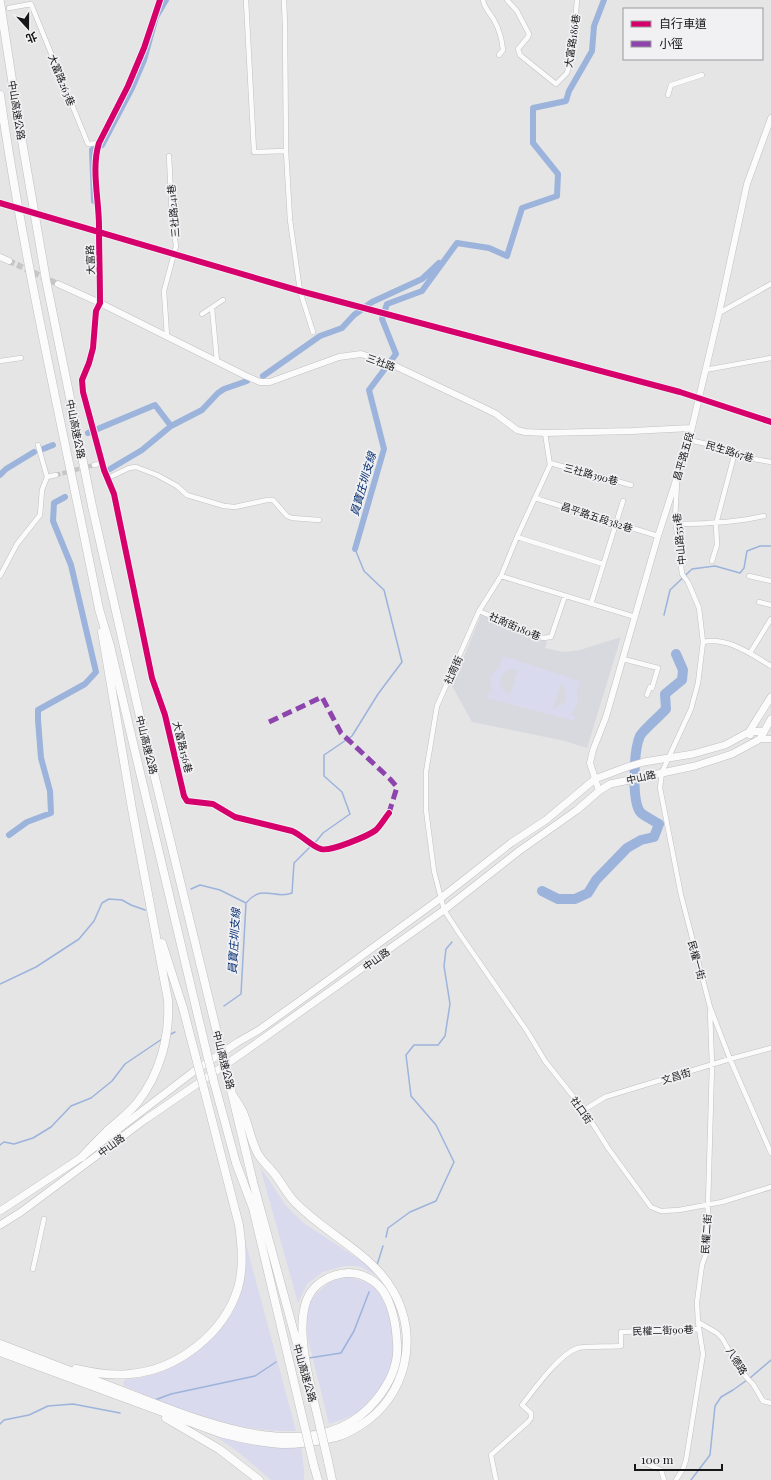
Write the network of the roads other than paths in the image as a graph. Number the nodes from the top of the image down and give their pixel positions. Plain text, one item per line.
1 (160, 0) edge
2 (246, 0) edge
3 (284, 0) edge
4 (483, 0) edge
5 (507, 0) edge
6 (577, 0) edge
7 (0, 2) edge
8 (9, 8) dead end
9 (499, 55) dead end
10 (702, 75) dead end
11 (0, 95) edge
12 (668, 95) dead end
13 (771, 118) edge
14 (770, 125) edge
15 (99, 143) junction
16 (286, 151) junction
17 (169, 156) dead end
18 (0, 257) edge
19 (9, 261) tunnel mouth
20 (58, 284) tunnel mouth
21 (771, 284) edge
22 (223, 300) dead end
23 (100, 303) junction
24 (212, 308) junction
25 (719, 313) junction
26 (202, 314) dead end
27 (313, 332) dead end
28 (167, 336) junction
29 (21, 358) dead end
30 (771, 358) edge
31 (0, 360) edge
32 (217, 361) junction
33 (705, 370) junction
34 (691, 428) junction
35 (545, 433) junction
36 (689, 440) junction
37 (38, 445) dead end
38 (735, 452) junction
39 (771, 462) edge
40 (102, 463) junction
41 (550, 463) junction
42 (94, 465) tunnel mouth
43 (56, 475) tunnel mouth
44 (47, 477) junction
45 (677, 477) junction
46 (108, 478) junction
47 (631, 485) dead end
48 (535, 498) junction
49 (623, 501) dead end
50 (764, 516) dead end
51 (319, 520) dead end
52 (616, 523) junction
53 (677, 524) junction
54 (716, 524) junction
55 (658, 536) junction
56 (517, 537) junction
57 (712, 561) dead end
58 (603, 564) junction
59 (0, 576) edge
60 (502, 576) junction
61 (749, 576) dead end
62 (771, 581) edge
63 (565, 596) junction
64 (759, 602) dead end
65 (591, 604) junction
66 (771, 605) edge
67 (99, 609) junction
68 (479, 611) junction
69 (635, 617) junction
70 (771, 619) edge
71 (703, 642) junction
72 (750, 653) junction
73 (623, 659) junction
74 (771, 666) edge
75 (648, 695) dead end
76 (771, 697) edge
77 (771, 718) edge
78 (771, 730) edge
79 (763, 731) junction
80 (749, 732) junction
81 (760, 739) junction
82 (771, 739) edge
83 (753, 742) junction
84 (668, 758) junction
85 (662, 772) junction
86 (595, 779) junction
87 (599, 791) junction
88 (389, 812) dead end
89 (441, 898) junction
90 (150, 902) junction
91 (444, 910) junction
92 (710, 1007) junction
93 (771, 1048) edge
94 (730, 1059) junction
95 (712, 1065) junction
96 (232, 1094) junction
97 (584, 1110) junction
98 (771, 1153) edge
99 (82, 1157) junction
100 (771, 1187) edge
101 (708, 1205) junction
102 (0, 1211) edge
103 (44, 1219) dead end
104 (0, 1225) edge
105 (33, 1269) dead end
106 (698, 1322) junction
107 (699, 1329) junction
108 (0, 1344) edge
109 (0, 1352) edge
110 (44, 1362) junction
111 (771, 1403) edge
112 (149, 1407) junction
113 (320, 1427) junction
114 (647, 1464) dead end
115 (259, 1480) edge
116 (318, 1480) edge
117 (332, 1480) edge
118 (496, 1480) edge
119 (664, 1480) edge
120 (676, 1480) edge

1 - 15 street, 大富路
2 - 16 street
3 - 16 street
4 - 9 street
5 - 6 street, 大富路186巷
7 - 96 highway, 中山高速公路, bridge
8 - 15 street, 大富路263巷
10 - 12 street
11 - 67 highway, 中山高速公路
13 - 14 street, 昌平路五段
14 - 25 street, 昌平路五段
15 - 23 street, 大富路
16 - 27 street
17 - 28 street, 三社路241巷
18 - 19 street
20 - 23 street, 三社路
21 - 25 street
22 - 24 street
23 - 28 street, 三社路
23 - 40 street, 大富路
24 - 26 street
24 - 32 street
25 - 33 street, 昌平路五段
28 - 32 street, 三社路
29 - 31 street
30 - 33 street
32 - 35 street, 三社路
33 - 34 street, 昌平路五段
34 - 35 street, 三社路
34 - 36 street, 昌平路五段
35 - 41 street
36 - 38 street, 民生路67巷
36 - 45 street, 昌平路五段
37 - 44 street
38 - 39 street, 民生路67巷
38 - 54 street
40 - 42 street
40 - 46 street, 大富路
41 - 47 street, 三社路390巷
41 - 48 street, 社南街
43 - 44 street
44 - 59 street
45 - 53 street, 中山路551巷
45 - 55 street, 昌平路五段
46 - 51 street
46 - 88 street, 大富路156巷
48 - 52 street, 昌平路五段382巷
48 - 56 street, 社南街
49 - 52 street
50 - 54 street
52 - 55 street, 昌平路五段382巷
52 - 58 street
53 - 54 street
53 - 71 street, 中山路551巷
54 - 57 street
55 - 69 street, 昌平路五段
56 - 58 street
56 - 60 street, 社南街
58 - 65 street
60 - 63 street
60 - 68 street, 社南街
61 - 62 street
63 - 65 street
63 - 68 street, 社南街180巷
64 - 66 street
65 - 69 street
67 - 90 highway
67 - 116 highway, 中山高速公路, bridge
68 - 89 street, 社南街
69 - 73 street, 昌平路五段
70 - 72 street
71 - 72 street
71 - 84 street, 中山路551巷
72 - 74 street
73 - 75 street
73 - 86 street, 昌平路五段
76 - 80 main road
77 - 79 main road
78 - 79 street, 中山路
79 - 80 main road, 中山路
79 - 81 main road
80 - 83 main road
80 - 84 main road, 中山路
81 - 82 street, 中山路
81 - 83 main road, 中山路
83 - 85 main road, 中山路
84 - 85 street, 民權一街
84 - 86 main road, 中山路
85 - 87 main road, 中山路
85 - 92 street, 民權一街
86 - 87 street, 昌平路五段
86 - 89 main road, 中山路
87 - 91 main road, 中山路
89 - 91 street, 社南街
89 - 99 main road, 中山路
90 - 99 highway
90 - 110 highway, bridge
91 - 97 street, 社口街
91 - 104 main road, 中山路
92 - 94 street, 民權一街
92 - 95 street, 民權二街
93 - 94 street, 文昌街
94 - 95 street, 文昌街
94 - 98 street, 民權一街
95 - 97 street, 文昌街
95 - 101 street, 民權二街
96 - 112 highway
96 - 113 highway, 中山高速公路
97 - 101 street, 社口街
99 - 102 main road, 中山路
100 - 101 street, 社口街
101 - 106 street, 民權二街
103 - 105 street
106 - 107 street, 民權二街
106 - 111 street, 八德路
107 - 118 street, 民權二街90巷
107 - 120 street, 民權二街
108 - 110 highway
109 - 112 highway
110 - 113 highway
112 - 115 highway
113 - 117 highway, 中山高速公路, bridge
114 - 119 street

